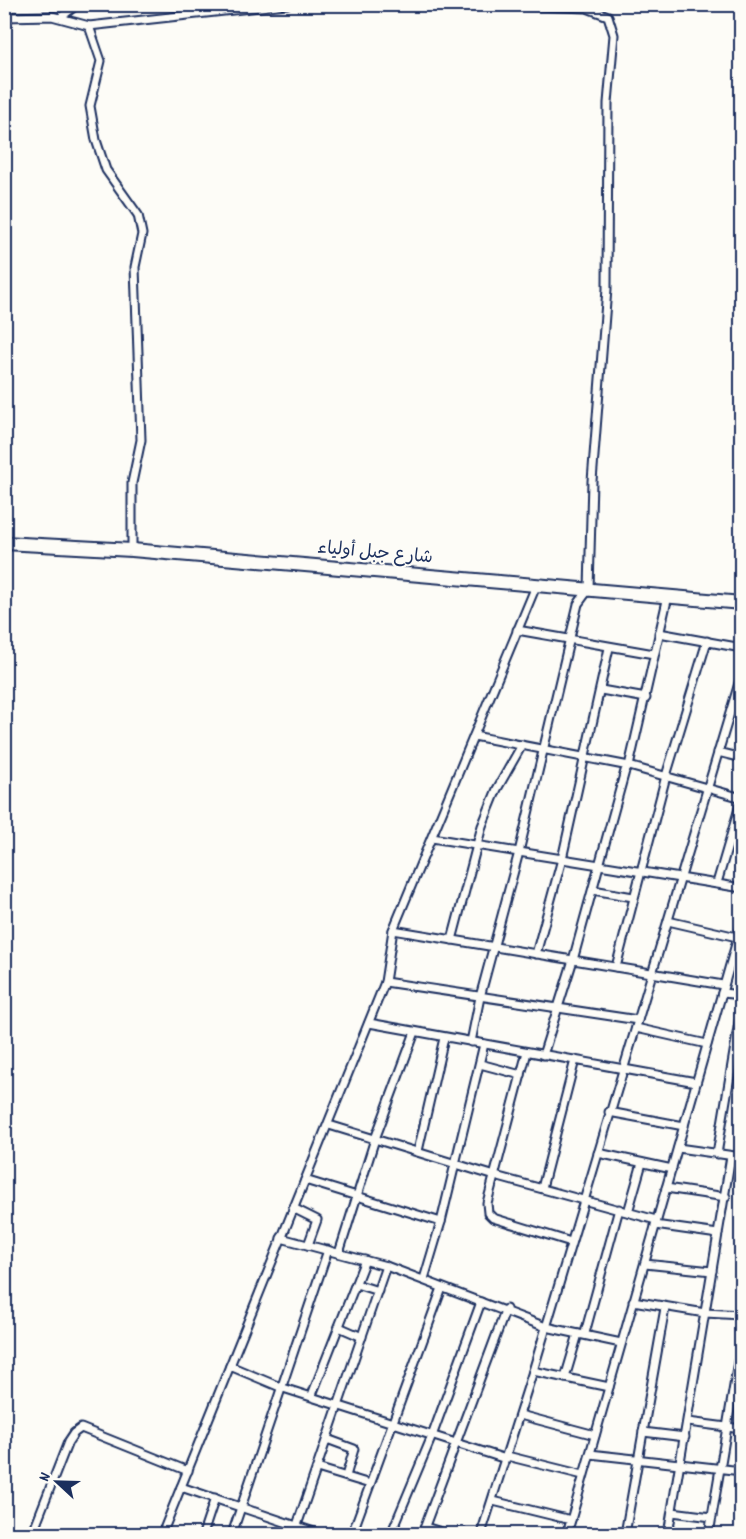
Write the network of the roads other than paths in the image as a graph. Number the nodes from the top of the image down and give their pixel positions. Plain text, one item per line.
1 (78, 4) edge
2 (286, 4) edge
3 (479, 4) edge
4 (4, 17) edge
5 (61, 17) junction
6 (89, 26) junction
7 (4, 543) edge
8 (132, 550) junction
9 (536, 586) junction
10 (589, 589) junction
11 (668, 596) junction
12 (741, 603) edge
13 (517, 630) junction
14 (659, 633) junction
15 (570, 640) junction
16 (707, 642) junction
17 (609, 648) junction
18 (741, 648) edge
19 (654, 654) junction
20 (741, 673) edge
21 (601, 690) junction
22 (646, 698) junction
23 (474, 736) junction
24 (522, 745) junction
25 (544, 748) junction
26 (718, 752) junction
27 (586, 757) junction
28 (741, 758) edge
29 (629, 766) junction
30 (666, 776) junction
31 (708, 788) junction
32 (432, 838) junction
33 (478, 844) junction
34 (519, 852) junction
35 (562, 859) junction
36 (600, 865) junction
37 (640, 871) junction
38 (681, 878) junction
39 (717, 883) junction
40 (741, 888) edge
41 (593, 890) junction
42 (633, 897) junction
43 (668, 921) junction
44 (741, 925) edge
45 (393, 930) junction
46 (737, 937) junction
47 (452, 940) junction
48 (493, 946) junction
49 (536, 954) junction
50 (573, 960) junction
51 (616, 967) junction
52 (653, 972) junction
53 (385, 982) junction
54 (723, 989) junction
55 (741, 995) edge
56 (480, 998) junction
57 (741, 1004) edge
58 (556, 1008) junction
59 (369, 1023) junction
60 (637, 1024) junction
61 (415, 1032) junction
62 (444, 1038) junction
63 (471, 1042) junction
64 (484, 1044) junction
65 (707, 1044) junction
66 (527, 1052) junction
67 (543, 1055) junction
68 (575, 1060) junction
69 (480, 1064) junction
70 (623, 1069) junction
71 (521, 1075) junction
72 (696, 1082) junction
73 (609, 1112) junction
74 (329, 1125) junction
75 (684, 1126) junction
76 (375, 1139) junction
77 (678, 1148) junction
78 (418, 1151) junction
79 (598, 1153) junction
80 (717, 1154) junction
81 (731, 1156) junction
82 (741, 1157) edge
83 (642, 1163) junction
84 (456, 1164) junction
85 (672, 1169) junction
86 (495, 1176) junction
87 (304, 1180) junction
88 (542, 1188) junction
89 (666, 1188) junction
90 (726, 1197) junction
91 (357, 1198) junction
92 (585, 1199) junction
93 (293, 1208) junction
94 (619, 1209) junction
95 (628, 1212) junction
96 (441, 1222) junction
97 (656, 1222) junction
98 (718, 1234) junction
99 (281, 1238) junction
100 (571, 1242) junction
101 (308, 1245) junction
102 (328, 1250) junction
103 (339, 1253) junction
104 (364, 1260) junction
105 (645, 1264) junction
106 (386, 1266) junction
107 (712, 1271) junction
108 (424, 1279) junction
109 (356, 1284) junction
110 (442, 1288) junction
111 (378, 1291) junction
112 (633, 1301) junction
113 (481, 1302) junction
114 (665, 1308) junction
115 (506, 1310) junction
116 (705, 1313) junction
117 (741, 1315) edge
118 (339, 1327) junction
119 (546, 1327) junction
120 (582, 1334) junction
121 (362, 1337) junction
122 (741, 1338) edge
123 (621, 1343) junction
124 (230, 1366) junction
125 (533, 1371) junction
126 (565, 1378) junction
127 (280, 1387) junction
128 (609, 1387) junction
129 (312, 1395) junction
130 (339, 1405) junction
131 (520, 1415) junction
132 (688, 1422) junction
133 (393, 1423) junction
134 (727, 1428) junction
135 (741, 1429) edge
136 (643, 1432) junction
137 (595, 1435) junction
138 (432, 1436) junction
139 (685, 1437) junction
140 (327, 1439) junction
141 (456, 1444) junction
142 (590, 1454) junction
143 (507, 1457) junction
144 (638, 1460) junction
145 (680, 1464) junction
146 (317, 1468) junction
147 (720, 1469) junction
148 (188, 1471) junction
149 (741, 1471) edge
150 (583, 1475) junction
151 (346, 1476) junction
152 (370, 1484) junction
153 (181, 1487) junction
154 (215, 1498) junction
155 (493, 1501) junction
156 (240, 1507) junction
157 (672, 1512) junction
158 (712, 1517) junction
159 (571, 1520) junction
160 (297, 1526) junction
161 (424, 1531) edge
162 (4, 1532) edge
163 (10, 1534) edge
164 (32, 1534) edge
165 (162, 1534) edge
166 (203, 1534) edge
167 (232, 1534) edge
168 (294, 1534) edge
169 (320, 1534) edge
170 (352, 1534) edge
171 (391, 1534) edge
172 (448, 1534) edge
173 (481, 1534) edge
174 (567, 1534) edge
175 (625, 1534) edge
176 (668, 1534) edge
177 (710, 1534) edge

1 - 5 street
2 - 6 street
3 - 10 street
4 - 5 street
5 - 6 street
6 - 8 street
7 - 8 highway, شارع جبل أولياء
8 - 9 highway, شارع جبل أولياء
9 - 10 highway, شارع جبل أولياء
9 - 13 street
10 - 11 highway, شارع جبل أولياء
10 - 15 street
11 - 12 highway, شارع جبل أولياء
11 - 14 street
13 - 15 street
13 - 23 street
14 - 16 street
14 - 19 street
15 - 17 street
15 - 25 street
16 - 18 street
16 - 30 street
17 - 19 street
17 - 21 street
19 - 22 street
20 - 26 street
21 - 22 street
21 - 27 street
22 - 29 street
23 - 24 street
23 - 32 street
24 - 25 street
24 - 33 street
25 - 27 street
25 - 34 street
26 - 28 street
26 - 31 street
27 - 29 street
27 - 35 street
29 - 30 street
29 - 36 street
30 - 31 street
30 - 37 street
31 - 38 street
31 - 39 street
32 - 33 street
32 - 45 street
33 - 34 street
33 - 47 street
34 - 35 street
34 - 48 street
35 - 36 street
35 - 49 street
36 - 37 street
36 - 41 street
37 - 38 street
37 - 42 street
38 - 39 street
38 - 43 street
39 - 40 street
41 - 42 street
41 - 50 street
42 - 51 street
43 - 46 street
43 - 52 street
44 - 46 street
45 - 47 street
45 - 53 street
46 - 54 street
47 - 48 street
48 - 49 street
48 - 56 street
49 - 50 street
50 - 51 street
50 - 58 street
51 - 52 street
52 - 54 street
52 - 60 street
53 - 56 street
53 - 59 street
54 - 55 street
54 - 65 street
56 - 58 street
56 - 63 street
57 - 80 street
58 - 60 street
58 - 67 street
59 - 61 street
59 - 74 street
60 - 65 street
60 - 70 street
61 - 62 street
61 - 76 street
62 - 63 street
62 - 78 street
63 - 64 street
64 - 66 street
64 - 69 street
65 - 72 street
66 - 67 street
66 - 71 street
67 - 68 street
68 - 70 street
68 - 88 street
69 - 71 street
69 - 84 street
70 - 72 street
70 - 73 street
71 - 86 street
72 - 75 street
73 - 75 street
73 - 79 street
74 - 76 street
74 - 87 street
75 - 77 street
76 - 78 street
76 - 91 street
77 - 80 street
77 - 85 street
78 - 84 street
79 - 83 street
79 - 92 street
80 - 81 street
81 - 82 street
81 - 90 street
83 - 85 street
83 - 95 street
84 - 86 street
84 - 96 street
85 - 89 street
86 - 88 street
86 - 100 street
87 - 91 street
87 - 93 street
88 - 92 street
89 - 90 street
89 - 97 street
90 - 98 street
91 - 96 street
91 - 103 street
92 - 94 street
92 - 100 street
93 - 99 street
93 - 101 street
94 - 95 street
94 - 120 street
95 - 97 street
96 - 108 street
97 - 98 street
97 - 105 street
98 - 107 street
99 - 101 street
99 - 124 street
100 - 119 street
101 - 102 street
102 - 103 street
102 - 127 street
103 - 104 street
104 - 106 street
104 - 109 street
105 - 107 street
105 - 112 street
106 - 108 street
106 - 111 street
107 - 116 street
108 - 110 street
109 - 111 street
109 - 118 street
110 - 113 street
110 - 133 street
111 - 121 street
112 - 114 street
112 - 123 street
113 - 115 street
113 - 138 street
114 - 116 street
114 - 136 street
115 - 119 street
115 - 141 street
116 - 117 street
116 - 132 street
118 - 121 street
118 - 129 street
119 - 120 street
119 - 125 street
120 - 123 street
120 - 126 street
121 - 130 street
122 - 134 street
123 - 128 street
124 - 127 street
124 - 148 street
125 - 126 street
125 - 131 street
126 - 128 street
127 - 129 street
127 - 156 street
128 - 137 street
129 - 130 street
130 - 133 street
130 - 140 street
131 - 137 street
131 - 143 street
132 - 134 street
132 - 139 street
133 - 138 street
133 - 152 street
134 - 135 street
134 - 147 street
136 - 139 street
136 - 144 street
137 - 142 street
138 - 141 street
138 - 171 street
139 - 145 street
140 - 146 street
140 - 151 street
141 - 143 street
141 - 161 street
142 - 144 street
142 - 150 street
143 - 150 street
143 - 155 street
144 - 145 street
144 - 175 street
145 - 147 street
145 - 157 street
146 - 151 street
146 - 160 street
147 - 149 street
147 - 158 street
148 - 153 street
148 - 164 street
150 - 159 street
151 - 152 street
152 - 170 street
153 - 154 street
153 - 165 street
154 - 156 street
154 - 166 street
155 - 159 street
155 - 173 street
156 - 160 street
156 - 167 street
157 - 158 street
157 - 176 street
158 - 177 street
159 - 174 street
160 - 168 street
160 - 169 street
161 - 172 street
162 - 163 street

